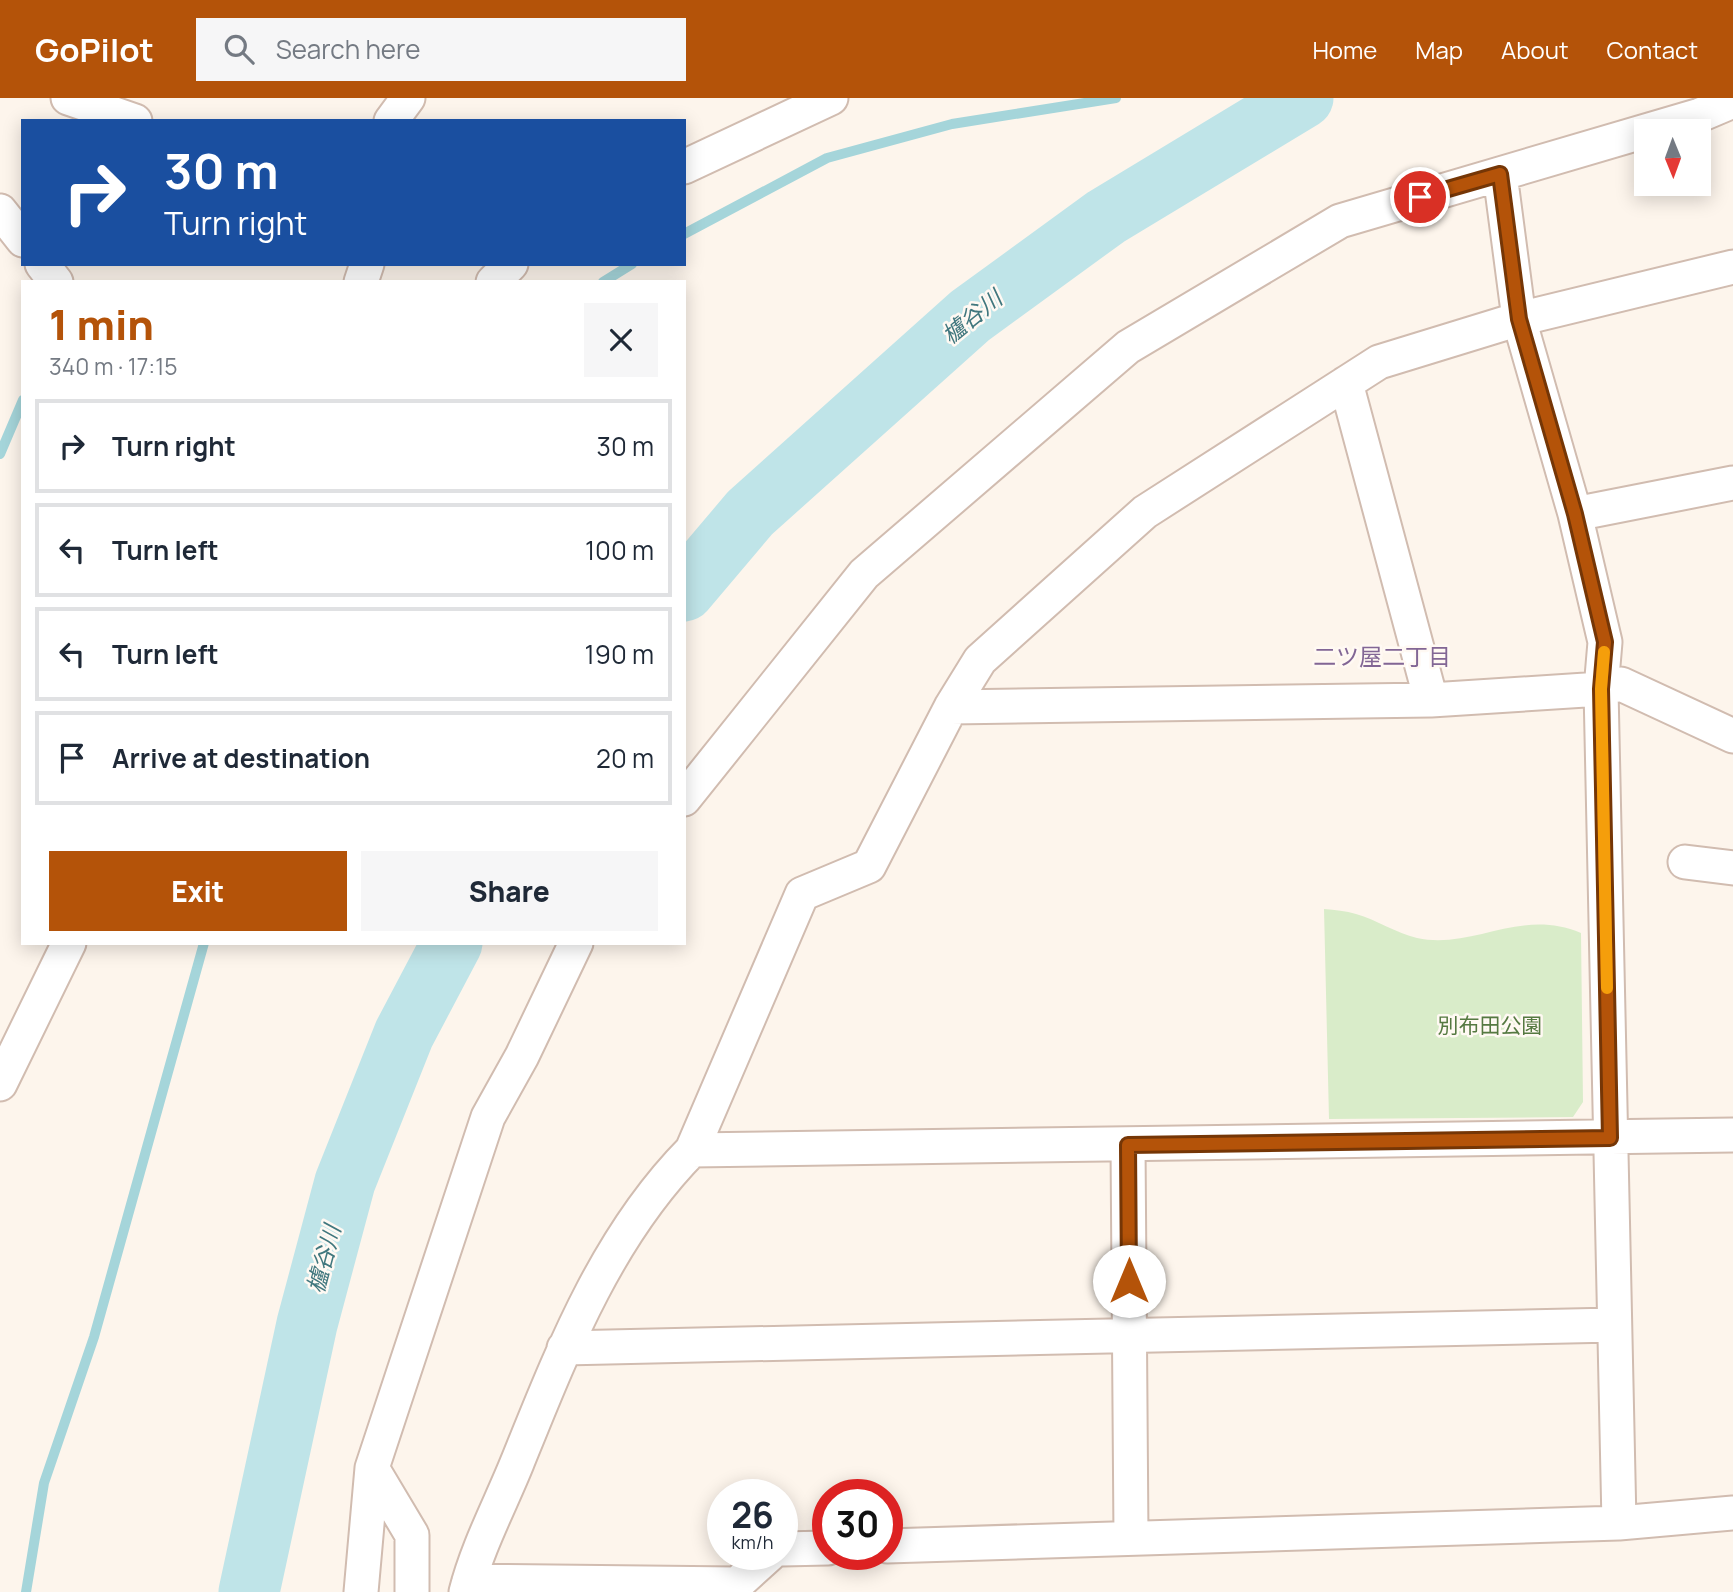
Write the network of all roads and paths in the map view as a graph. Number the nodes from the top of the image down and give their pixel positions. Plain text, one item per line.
1 (68, 98) edge
2 (408, 98) edge
3 (831, 98) edge
4 (1733, 101) edge
5 (129, 119) edge
6 (392, 119) edge
7 (686, 166) edge
8 (1500, 174) junction
9 (0, 211) edge
10 (21, 237) edge
11 (509, 266) edge
12 (1733, 267) edge
13 (495, 280) edge
14 (1519, 319) junction
15 (1346, 383) junction
16 (1733, 483) edge
17 (1575, 514) junction
18 (1601, 689) junction
19 (1431, 700) junction
20 (951, 707) junction
21 (1733, 736) edge
22 (686, 796) edge
23 (1685, 862) dead end
24 (1733, 868) edge
25 (68, 945) edge
26 (575, 945) edge
27 (0, 1084) edge
28 (1733, 1135) edge
29 (1610, 1138) junction
30 (1128, 1145) junction
31 (692, 1150) junction
32 (1614, 1325) junction
33 (1129, 1336) junction
34 (564, 1348) junction
35 (372, 1468) junction
36 (1733, 1513) edge
37 (1619, 1523) junction
38 (1131, 1538) junction
39 (903, 1545) edge
40 (752, 1570) edge
41 (467, 1587) edge
42 (361, 1592) edge
43 (412, 1592) edge

1 - 5 street
2 - 6 street
3 - 7 street
4 - 8 street
8 - 14 street
8 - 22 street
9 - 10 street
11 - 13 street
12 - 14 street
14 - 15 street
14 - 17 street
15 - 19 street
15 - 20 street
16 - 17 street
17 - 18 street
18 - 19 street
18 - 21 street
18 - 29 street
19 - 20 street
20 - 31 street
23 - 24 street
25 - 27 street
26 - 35 street
28 - 29 street
29 - 30 street
29 - 32 street
30 - 31 street
30 - 33 street
31 - 34 street
32 - 33 street
32 - 37 street
33 - 34 street
33 - 38 street
34 - 41 street
35 - 42 street
35 - 43 street
36 - 37 street
37 - 38 street
38 - 39 street
40 - 41 street

